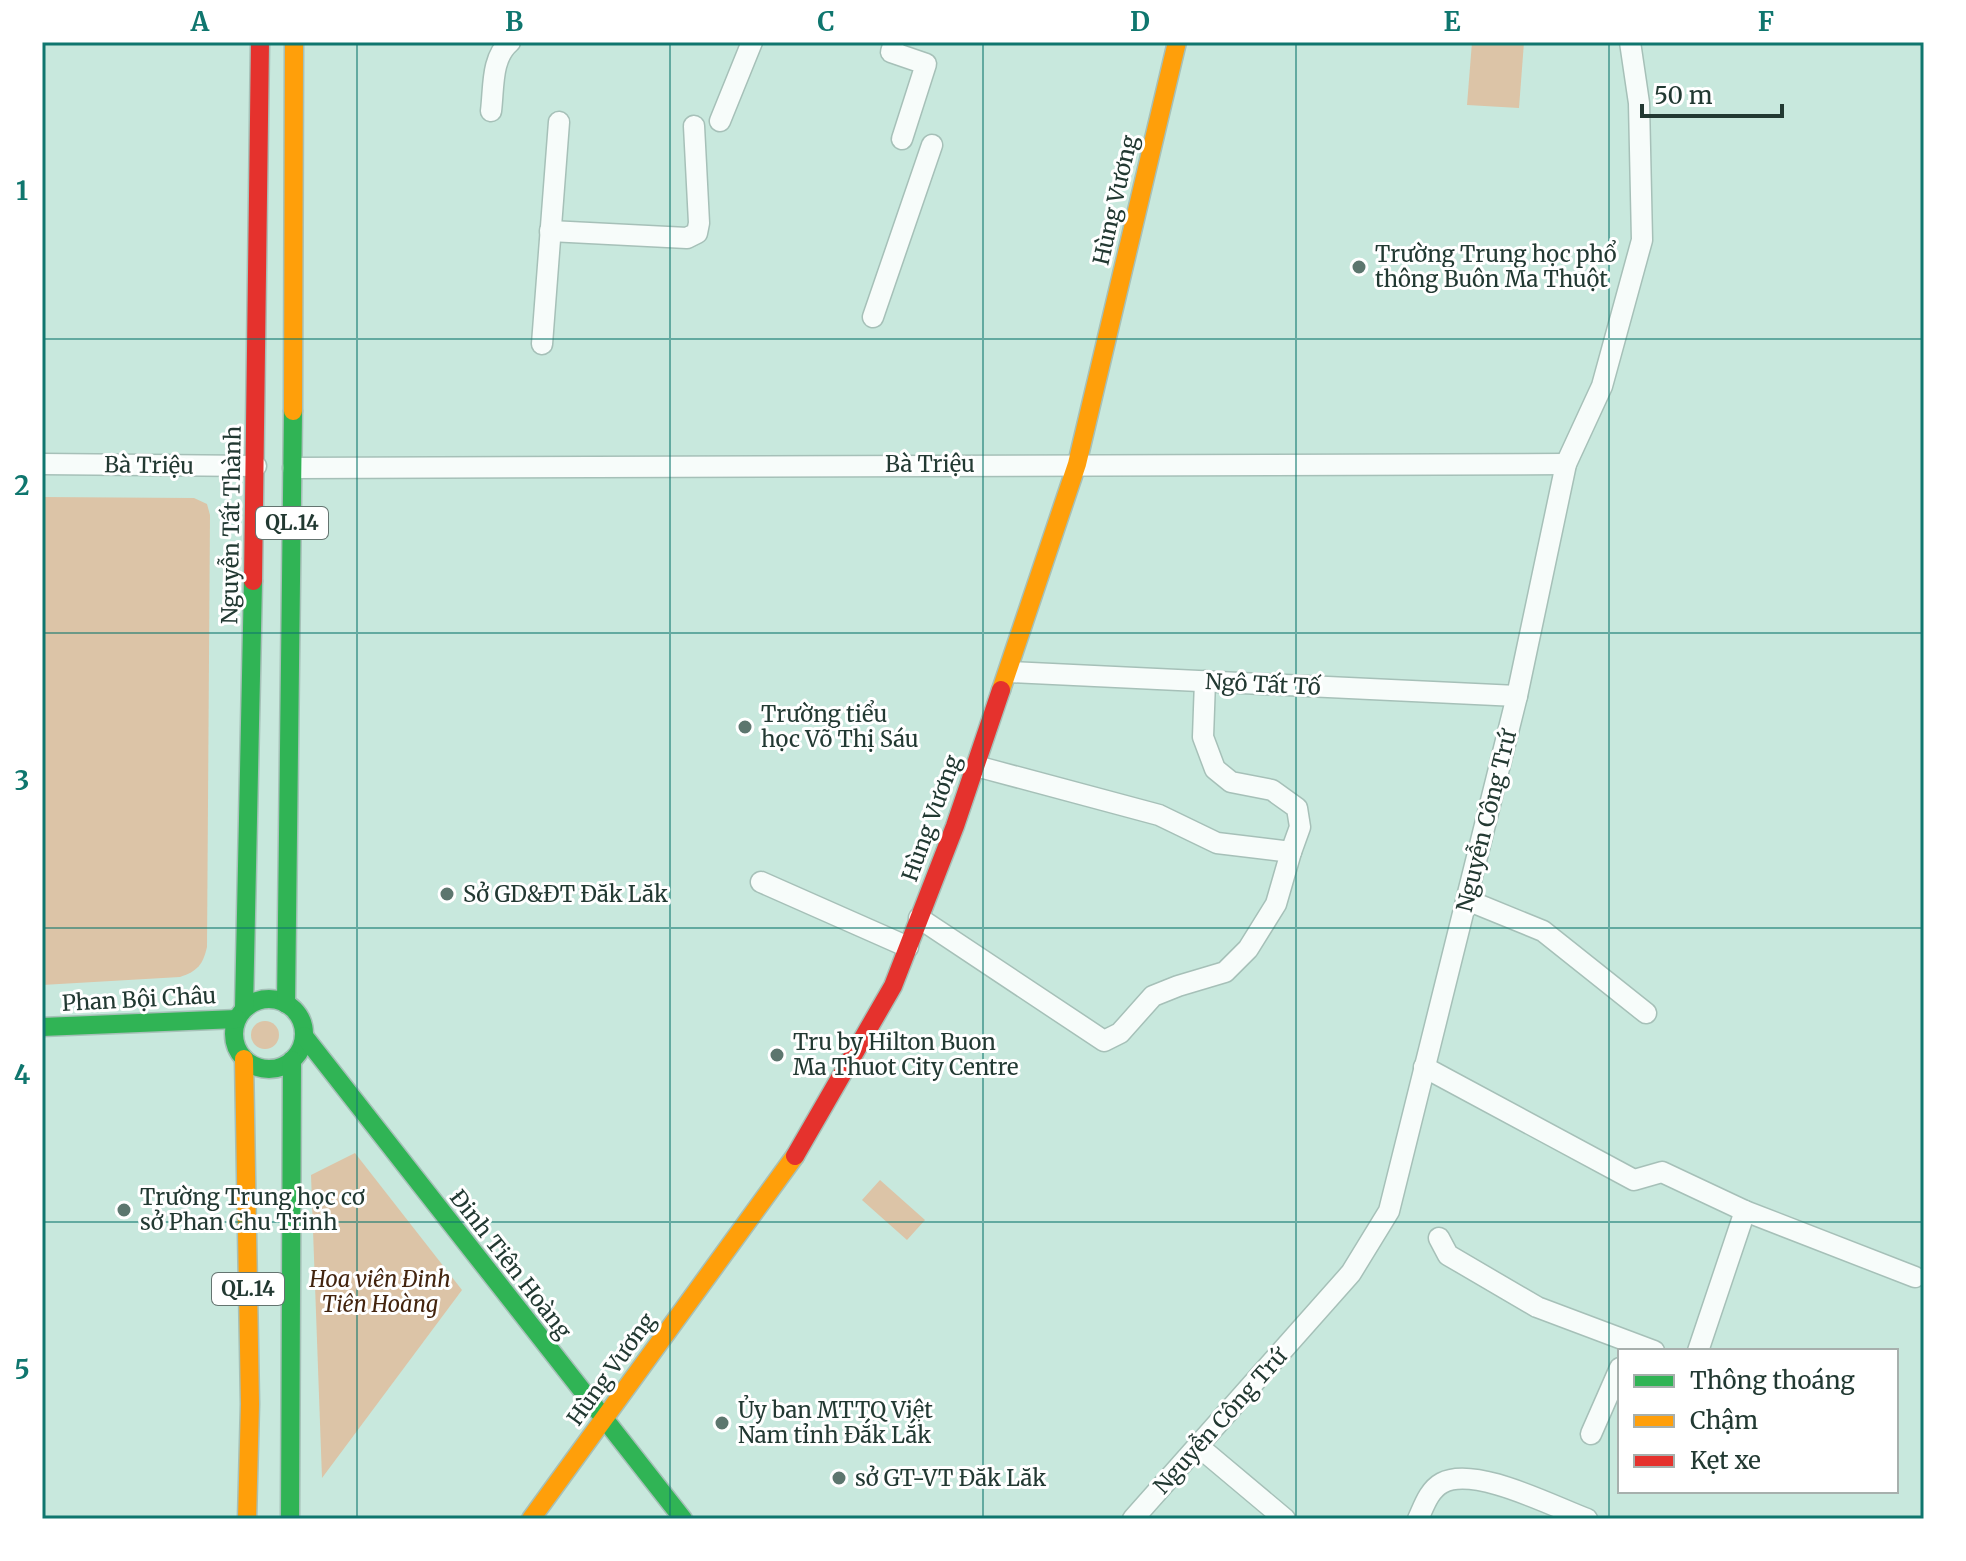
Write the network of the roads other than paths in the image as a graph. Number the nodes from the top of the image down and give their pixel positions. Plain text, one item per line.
1 (260, 42) edge
2 (294, 42) edge
3 (510, 42) edge
4 (752, 42) edge
5 (894, 42) edge
6 (1177, 42) edge
7 (1630, 42) edge
8 (491, 111) dead end
9 (720, 121) dead end
10 (559, 122) dead end
11 (694, 126) dead end
12 (902, 139) dead end
13 (932, 145) dead end
14 (550, 231) junction
15 (873, 317) dead end
16 (542, 344) dead end
17 (42, 464) edge
18 (1077, 464) junction
19 (1566, 464) junction
20 (256, 466) junction
21 (293, 468) junction
22 (1009, 672) junction
23 (1205, 681) junction
24 (1517, 696) junction
25 (976, 766) junction
26 (1291, 852) junction
27 (761, 882) dead end
28 (1467, 900) junction
29 (919, 918) junction
30 (908, 947) junction
31 (286, 1004) junction
32 (1646, 1013) dead end
33 (241, 1014) junction
34 (42, 1027) edge
35 (304, 1036) junction
36 (244, 1059) junction
37 (292, 1060) junction
38 (1424, 1067) junction
39 (1745, 1211) junction
40 (1439, 1238) dead end
41 (1915, 1277) dead end
42 (1630, 1347) edge
43 (1699, 1349) edge
44 (1618, 1377) edge
45 (1612, 1405) edge
46 (604, 1421) junction
47 (1591, 1434) dead end
48 (1198, 1446) junction
49 (247, 1519) edge
50 (290, 1519) edge
51 (531, 1519) edge
52 (683, 1519) edge
53 (1133, 1519) edge
54 (1285, 1519) edge
55 (1418, 1519) edge
56 (1587, 1519) edge

1 - 20 main road, Nguyễn Tất Thành / QL.14
2 - 21 main road, QL.14
3 - 8 street
4 - 9 street
5 - 12 street
6 - 18 main road, Hùng Vương
7 - 19 street, Nguyễn Công Trứ
10 - 14 street
11 - 14 street
13 - 15 street
14 - 16 street
17 - 20 street, Bà Triệu
18 - 19 street, Bà Triệu
18 - 21 street, Bà Triệu
18 - 22 main road, Hùng Vương
19 - 24 street, Nguyễn Công Trứ
20 - 21 main road
20 - 33 main road, Nguyễn Tất Thành / QL.14
21 - 31 main road, QL.14
22 - 23 street, Ngô Tất Tố
22 - 25 main road, Hùng Vương
23 - 24 street, Ngô Tất Tố
23 - 26 street
24 - 28 street, Nguyễn Công Trứ
25 - 26 street
25 - 29 main road, Hùng Vương
26 - 29 street
27 - 30 street
28 - 32 street
28 - 38 street, Nguyễn Công Trứ
29 - 30 main road, Hùng Vương
30 - 46 main road, Hùng Vương
31 - 33 main road
31 - 35 main road
33 - 34 main road, Phan Bội Châu
33 - 36 main road
35 - 37 main road
35 - 46 main road, Đinh Tiên Hoàng
36 - 37 main road
36 - 49 main road, QL.14
37 - 50 main road, QL.14
38 - 39 street
38 - 48 street, Nguyễn Công Trứ
39 - 41 street
39 - 43 street
40 - 42 street
44 - 45 street
45 - 47 street
46 - 51 main road, Hùng Vương
46 - 52 main road, Đinh Tiên Hoàng
48 - 53 street, Nguyễn Công Trứ
48 - 54 street
55 - 56 street

